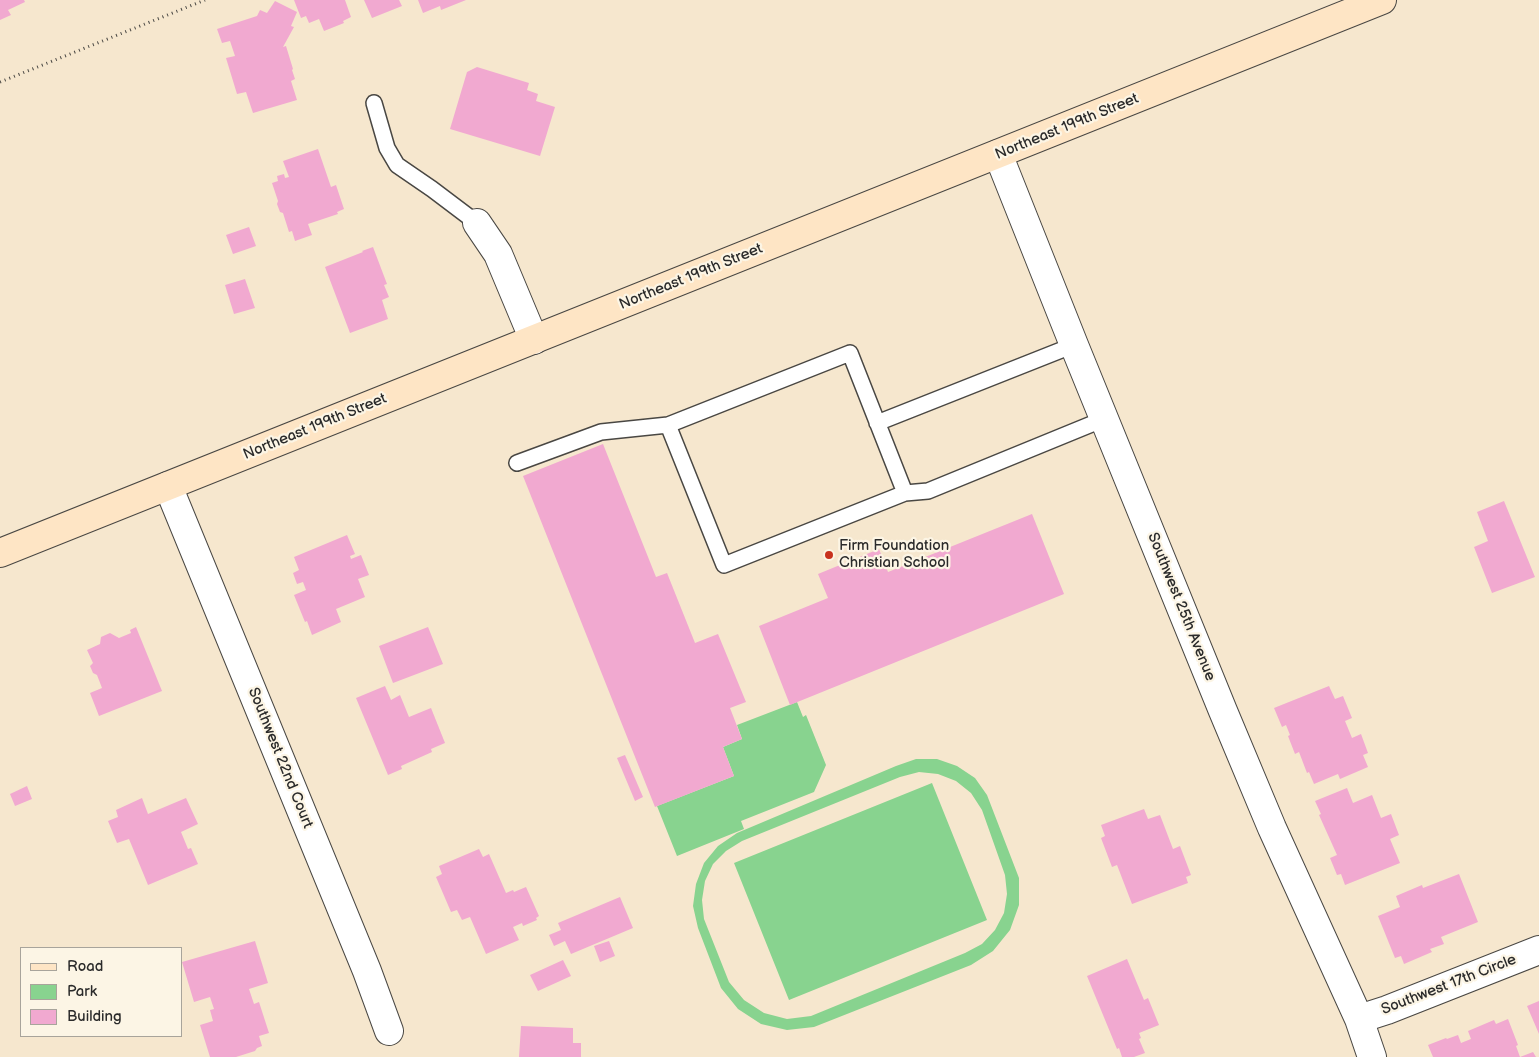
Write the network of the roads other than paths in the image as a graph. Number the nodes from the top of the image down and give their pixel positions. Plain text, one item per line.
1 (1382, 0) edge
2 (374, 103) dead end
3 (998, 154) junction
4 (477, 223) joint
5 (534, 340) junction
6 (1074, 345) junction
7 (1104, 420) junction
8 (878, 423) junction
9 (668, 426) junction
10 (517, 463) dead end
11 (168, 486) junction
12 (905, 493) junction
13 (0, 553) edge
14 (1539, 950) edge
15 (1358, 1019) junction
16 (389, 1031) dead end
17 (1372, 1057) edge

1 - 3 main road, Northeast 199th Street
2 - 4 lane
3 - 5 main road, Northeast 199th Street
3 - 6 street, Southwest 25th Avenue
4 - 5 street
5 - 11 main road, Northeast 199th Street
6 - 7 street, Southwest 25th Avenue
6 - 8 lane
7 - 12 lane
7 - 15 street, Southwest 25th Avenue
8 - 9 lane
8 - 12 lane
9 - 10 lane
9 - 12 lane
11 - 13 main road, Northeast 199th Street
11 - 16 street, Southwest 22nd Court
14 - 15 street, Southwest 17th Circle
15 - 17 street, Southwest 25th Avenue

